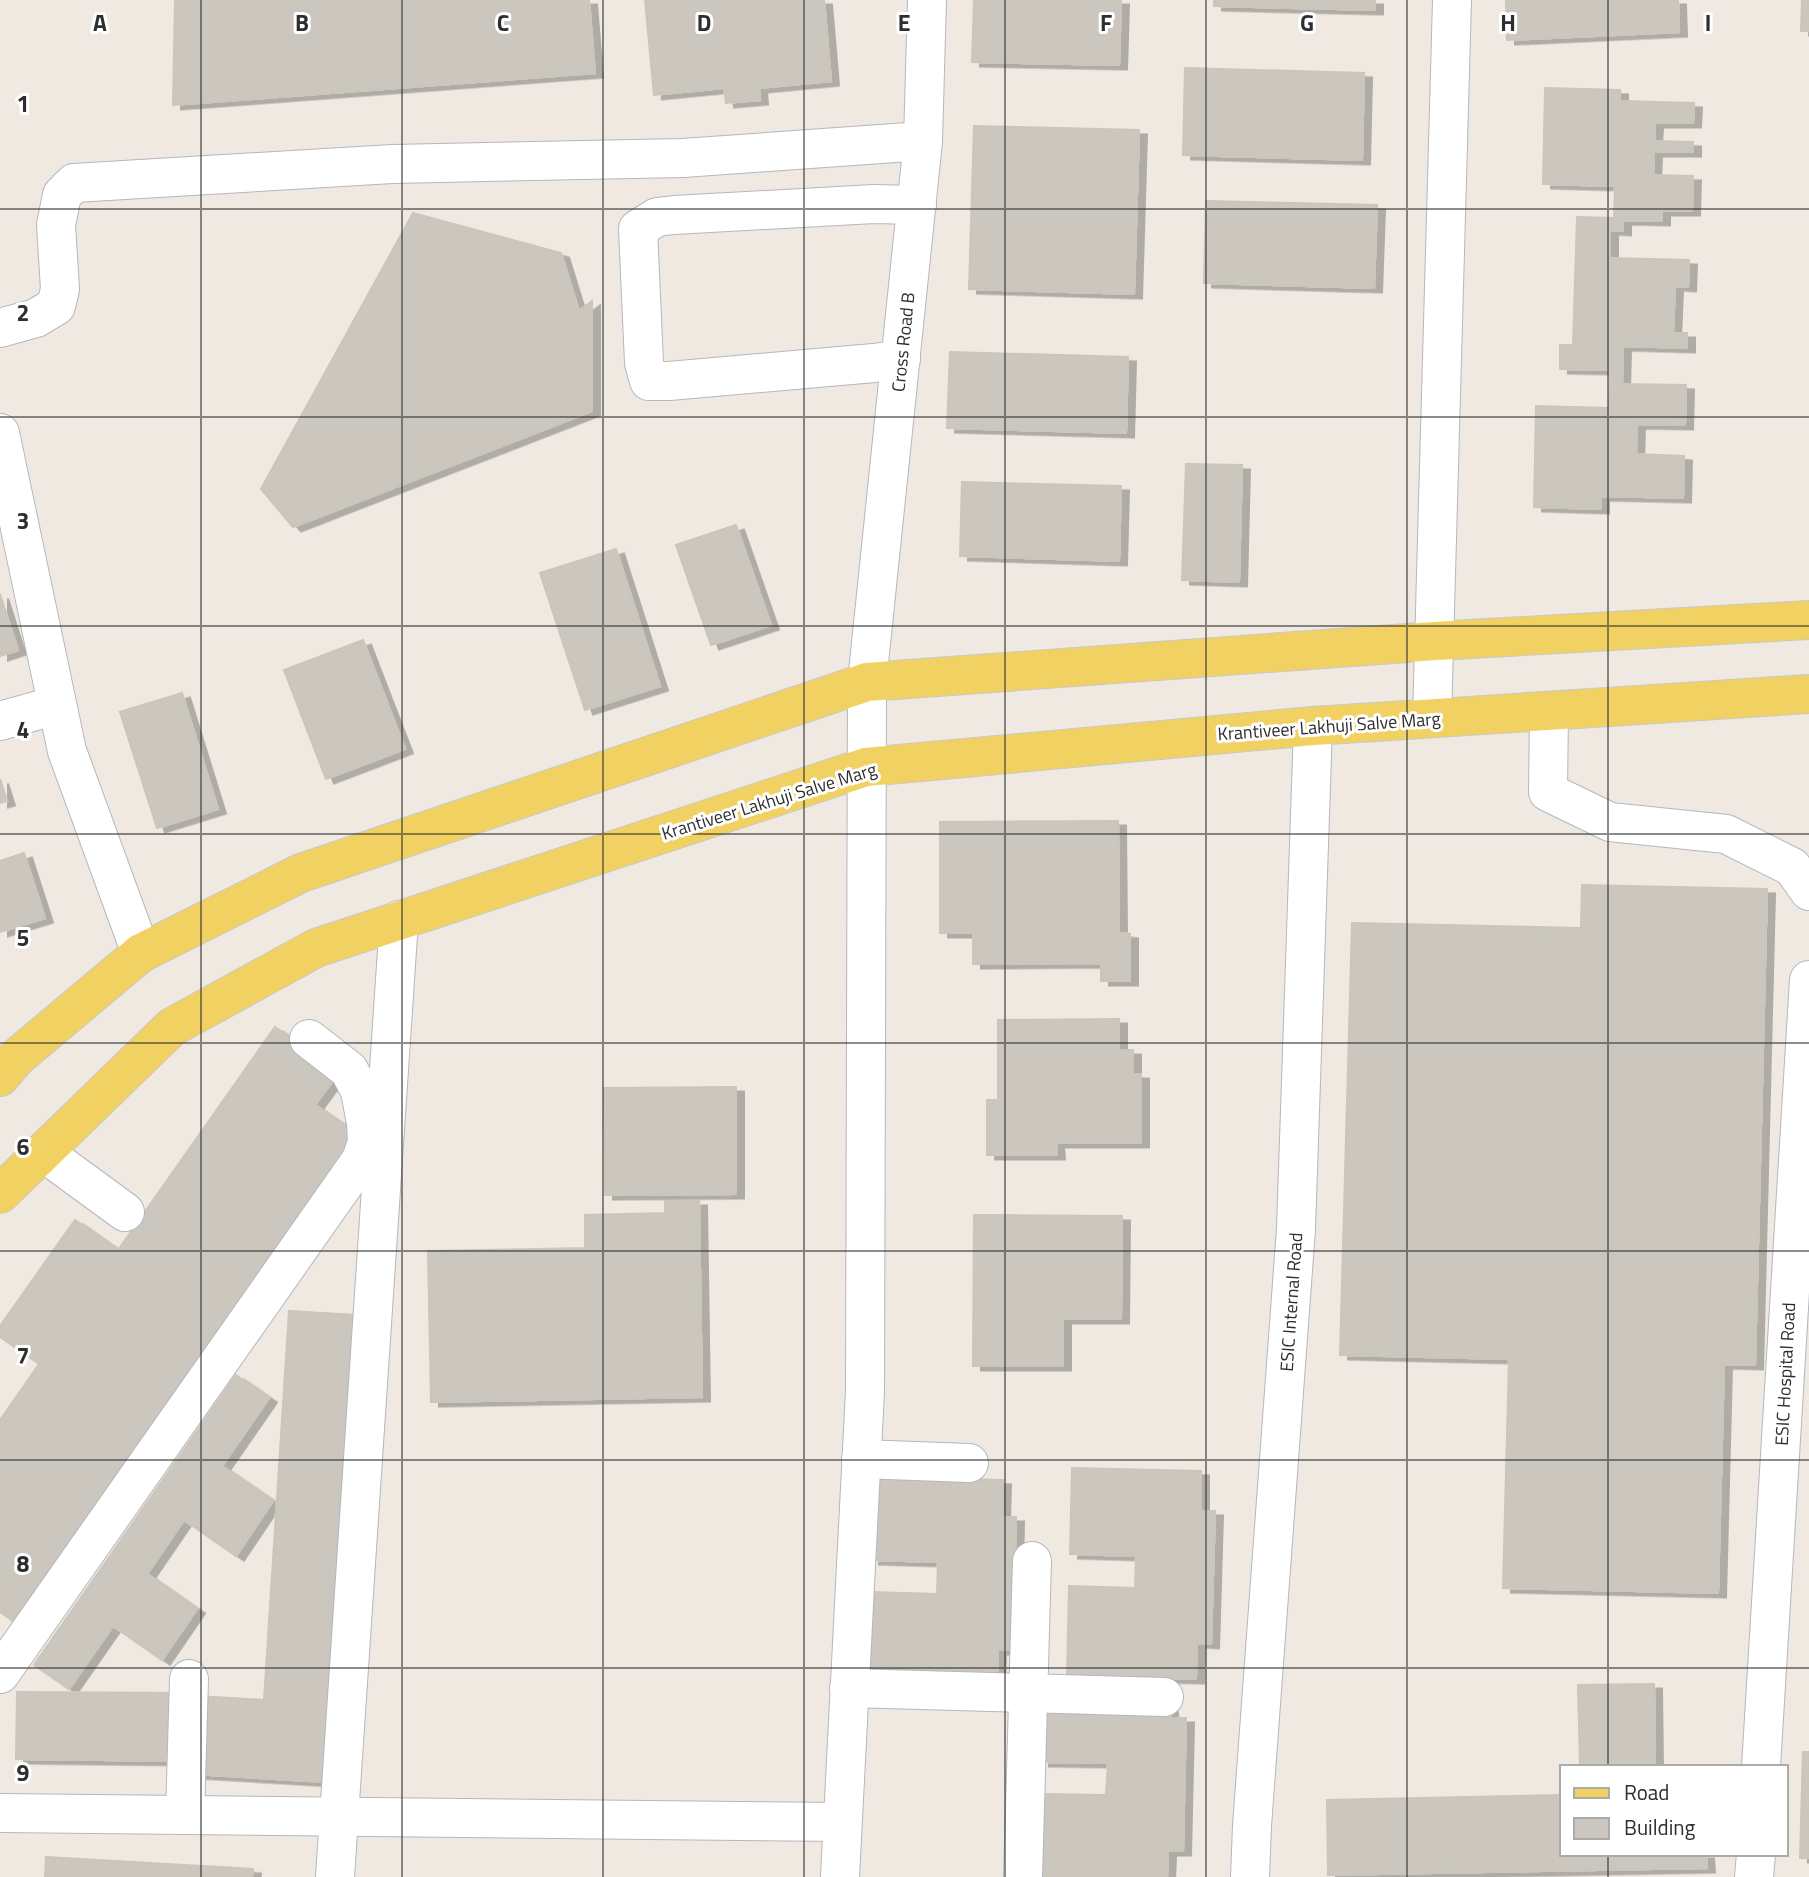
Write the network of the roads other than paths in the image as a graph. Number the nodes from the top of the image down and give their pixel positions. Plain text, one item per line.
1 (927, 0) edge
2 (1452, 0) edge
3 (923, 141) junction
4 (917, 205) junction
5 (0, 328) edge
6 (901, 359) junction
7 (0, 433) edge
8 (1809, 620) edge
9 (1435, 641) junction
10 (866, 682) junction
11 (1809, 694) edge
12 (57, 705) junction
13 (1549, 711) junction
14 (1432, 718) junction
15 (0, 720) edge
16 (1313, 726) junction
17 (866, 766) junction
18 (1809, 891) edge
19 (399, 920) junction
20 (141, 953) junction
21 (1809, 980) edge
22 (309, 1039) dead end
23 (0, 1077) edge
24 (43, 1152) junction
25 (0, 1194) edge
26 (125, 1212) dead end
27 (861, 1459) junction
28 (969, 1463) dead end
29 (1032, 1561) dead end
30 (0, 1674) edge
31 (189, 1679) dead end
32 (849, 1688) junction
33 (1028, 1693) junction
34 (1164, 1697) dead end
35 (1761, 1765) edge
36 (0, 1813) edge
37 (185, 1815) junction
38 (338, 1817) junction
39 (842, 1822) junction
40 (1756, 1856) edge
41 (335, 1877) edge
42 (839, 1877) edge
43 (1023, 1877) edge
44 (1250, 1877) edge
45 (1754, 1877) edge

1 - 3 street, Cross Road B
2 - 9 street
3 - 4 street, Cross Road B
3 - 5 street
4 - 6 street, Cross Road B
4 - 6 street
6 - 10 street, Cross Road B
7 - 12 street
8 - 9 main road
9 - 10 main road
9 - 14 street
10 - 17 street, Cross Road B
10 - 20 main road
11 - 13 main road, Krantiveer Lakhuji Salve Marg
12 - 15 street
12 - 20 street
13 - 14 main road, Krantiveer Lakhuji Salve Marg
13 - 18 street
14 - 16 main road, Krantiveer Lakhuji Salve Marg
16 - 17 main road, Krantiveer Lakhuji Salve Marg
16 - 44 street, ESIC Internal Road
17 - 19 main road, Krantiveer Lakhuji Salve Marg
17 - 27 street, Cross Road B
19 - 24 main road, Krantiveer Lakhuji Salve Marg
19 - 38 street
20 - 23 main road
21 - 35 street, ESIC Hospital Road
22 - 30 street
24 - 25 main road, Krantiveer Lakhuji Salve Marg
24 - 26 street
27 - 28 street
27 - 32 street, Cross Road B
29 - 33 street
31 - 37 street
32 - 33 street
32 - 39 street, Cross Road B
33 - 34 street
33 - 43 street
36 - 37 street
37 - 38 street
38 - 39 street
38 - 41 street
39 - 42 street, Cross Road B
40 - 45 street

